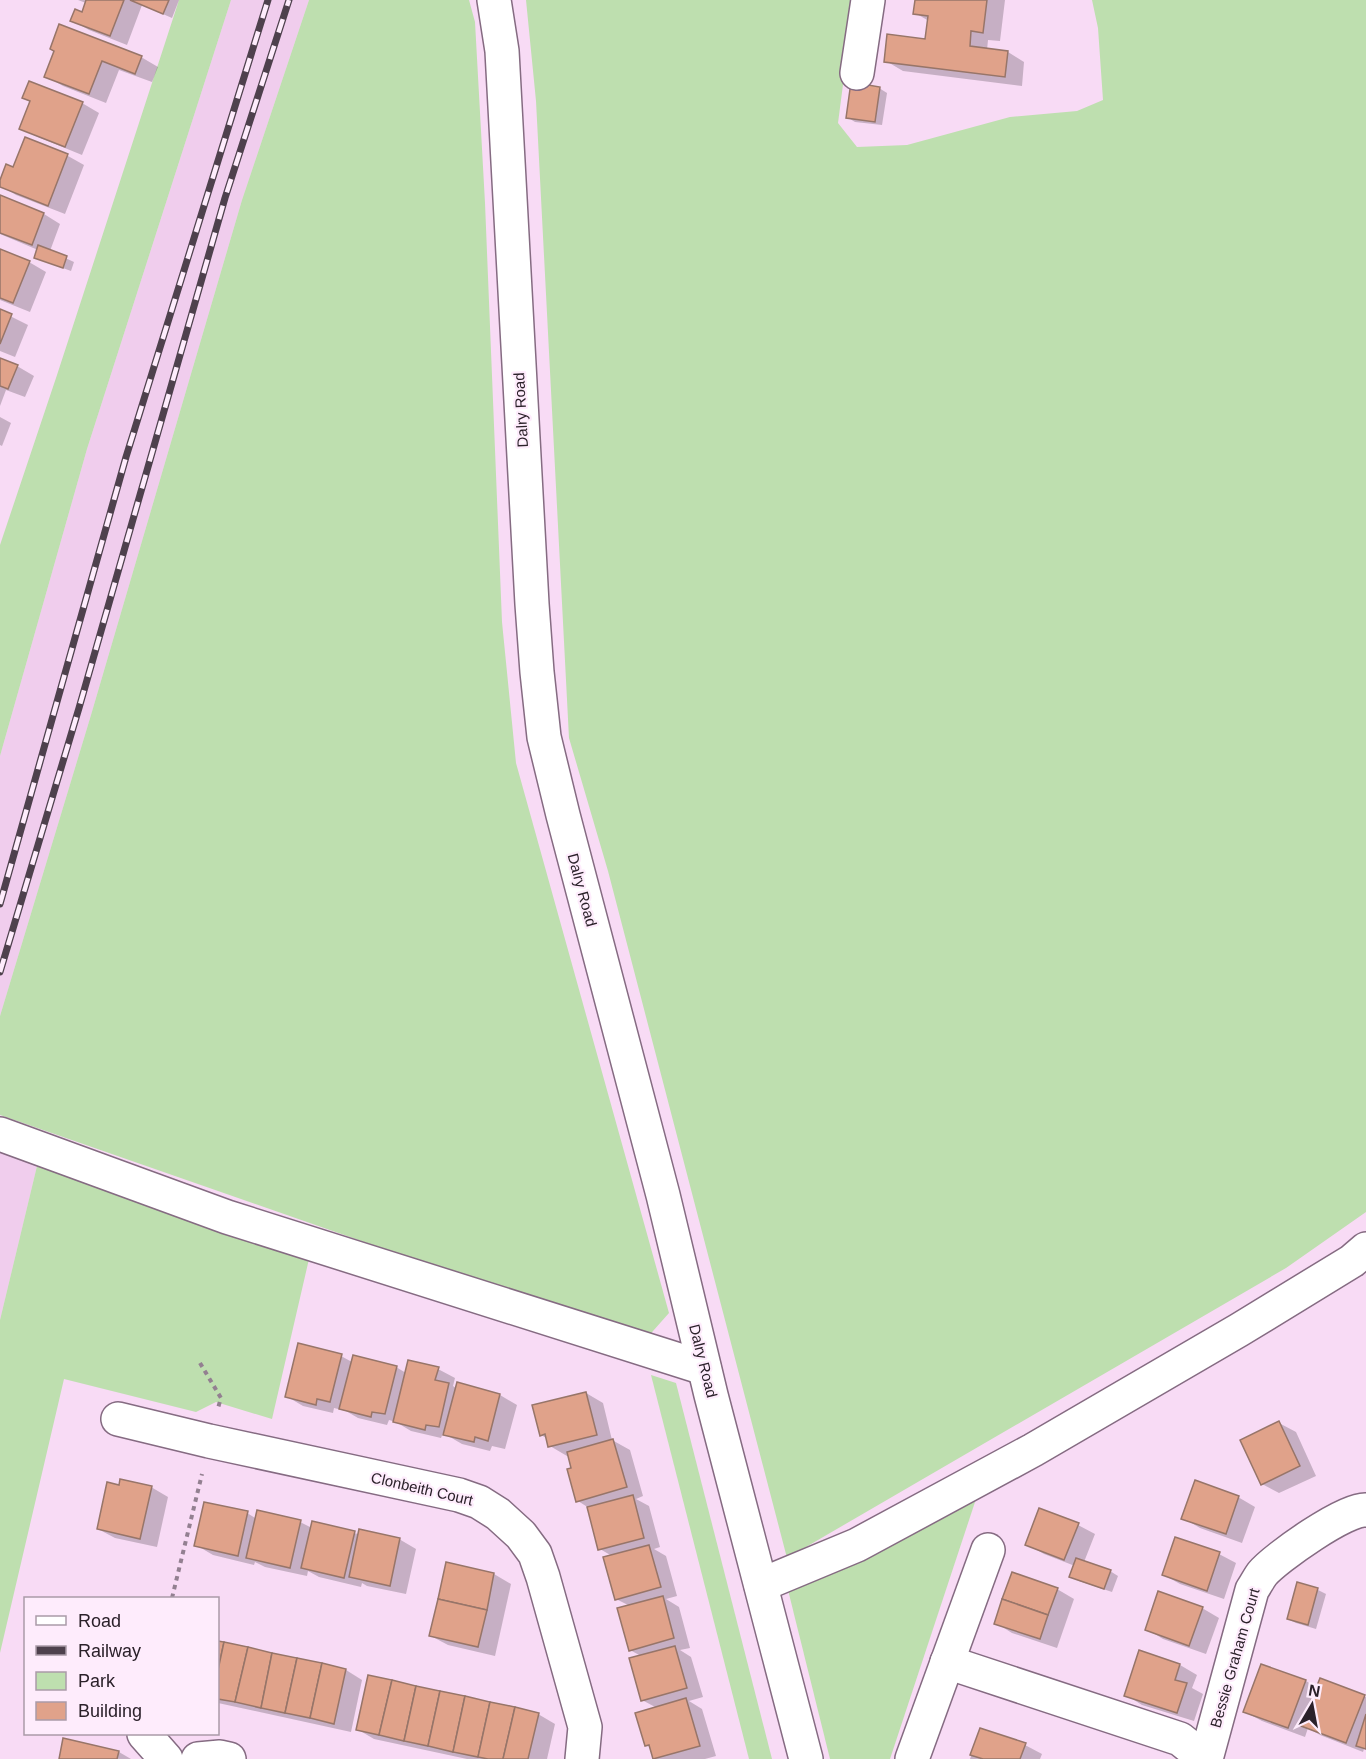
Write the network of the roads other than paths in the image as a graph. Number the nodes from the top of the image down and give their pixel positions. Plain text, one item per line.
1 (494, 0) edge
2 (868, 0) edge
3 (857, 73) dead end
4 (0, 1134) edge
5 (1366, 1249) edge
6 (704, 1368) junction
7 (118, 1419) dead end
8 (1366, 1510) edge
9 (988, 1550) dead end
10 (761, 1585) junction
11 (947, 1662) junction
12 (145, 1735) edge
13 (166, 1759) edge
14 (198, 1759) edge
15 (229, 1759) edge
16 (582, 1759) edge
17 (806, 1759) edge
18 (912, 1759) edge
19 (1206, 1759) edge

1 - 6 main road, Dalry Road
2 - 3 main road
4 - 6 main road
5 - 10 main road
6 - 10 main road, Dalry Road
7 - 16 main road, Clonbeith Court
8 - 19 main road, Bessie Graham Court
9 - 11 main road
10 - 17 main road, Dalry Road
11 - 18 main road
11 - 19 main road
12 - 13 main road
14 - 15 main road

